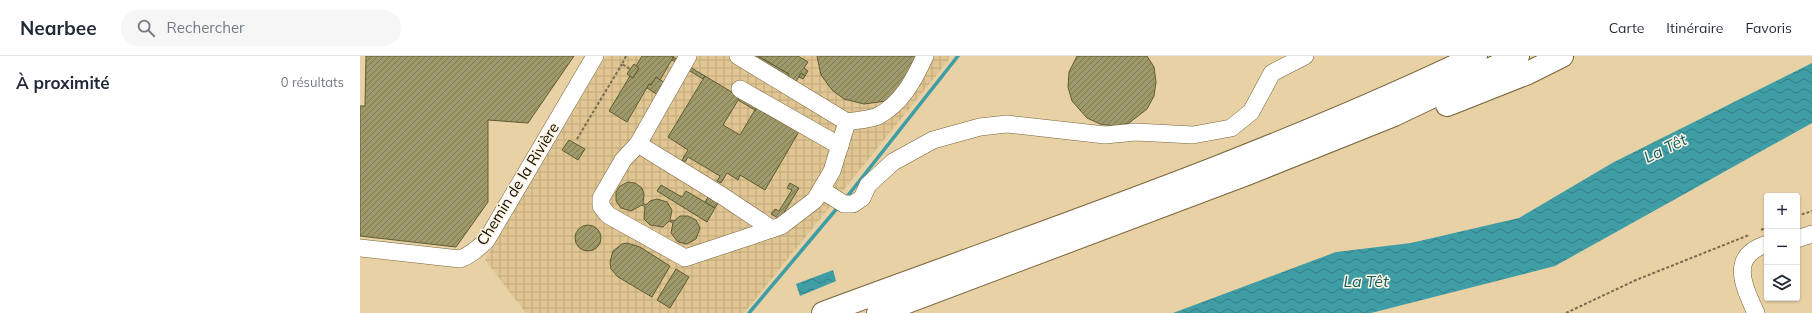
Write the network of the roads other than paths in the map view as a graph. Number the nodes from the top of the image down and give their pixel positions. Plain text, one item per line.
1 (595, 56) edge
2 (688, 56) edge
3 (738, 56) edge
4 (925, 56) edge
5 (1305, 56) edge
6 (1476, 56) edge
7 (1518, 56) edge
8 (1562, 56) edge
9 (789, 87) junction
10 (740, 89) dead end
11 (776, 109) junction
12 (847, 122) junction
13 (638, 144) junction
14 (840, 146) junction
15 (1248, 174) junction
16 (837, 200) dead end
17 (772, 229) junction
18 (1763, 237) edge
19 (360, 248) edge
20 (1764, 251) edge
21 (823, 313) edge
22 (878, 313) edge
23 (1756, 313) edge
24 (1769, 313) edge

1 - 19 street, Chemin de la Rivière
2 - 13 street
3 - 9 street
4 - 12 street
5 - 16 street
6 - 21 highway
7 - 15 highway
8 - 15 highway
9 - 11 street
9 - 12 street
10 - 11 street
11 - 14 street
12 - 14 street
13 - 17 street
13 - 17 street
14 - 17 street
15 - 22 highway
18 - 23 street
20 - 24 street

